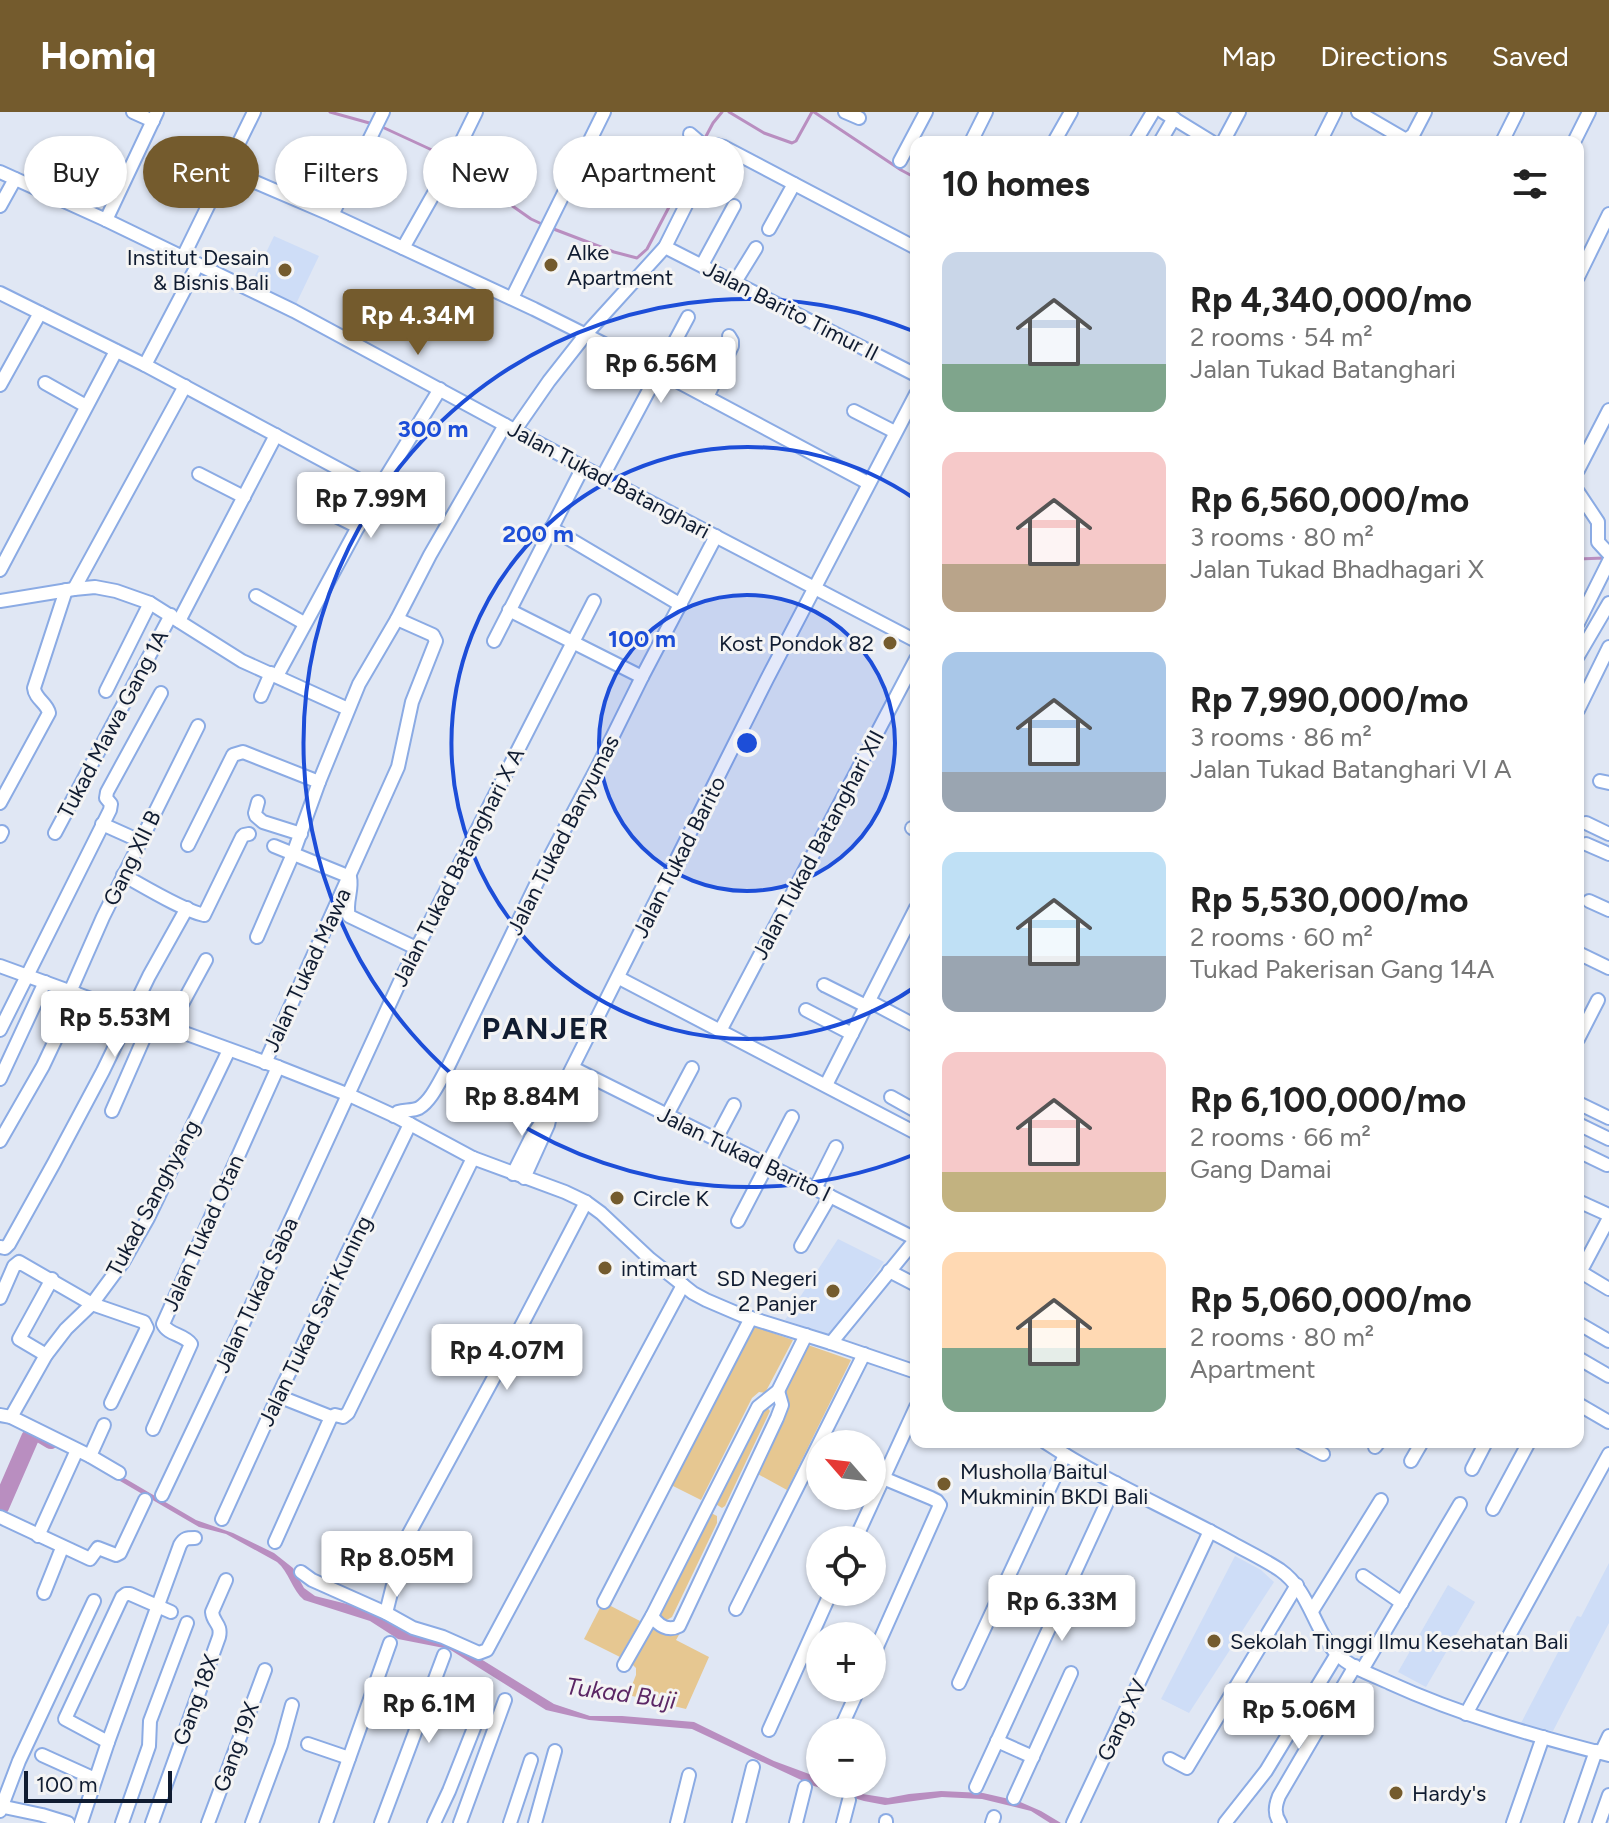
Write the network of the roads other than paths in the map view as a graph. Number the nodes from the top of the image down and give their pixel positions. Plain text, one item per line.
1 (133, 112) edge
2 (254, 112) edge
3 (476, 112) edge
4 (604, 112) edge
5 (845, 112) edge
6 (926, 112) edge
7 (986, 112) edge
8 (1071, 112) edge
9 (1153, 112) edge
10 (1239, 112) edge
11 (1335, 112) edge
12 (1358, 112) edge
13 (1425, 112) edge
14 (1517, 112) edge
15 (1589, 112) edge
16 (1168, 115) edge
17 (155, 116) edge
18 (381, 116) edge
19 (859, 118) dead end
20 (243, 136) edge
21 (913, 136) edge
22 (974, 136) edge
23 (1057, 136) edge
24 (1139, 136) edge
25 (1162, 136) edge
26 (1198, 136) edge
27 (1226, 136) edge
28 (1323, 136) edge
29 (1386, 136) edge
30 (1412, 136) edge
31 (1505, 136) edge
32 (1577, 136) edge
33 (910, 142) edge
34 (900, 161) dead end
35 (0, 172) edge
36 (15, 179) junction
37 (259, 184) edge
38 (794, 184) junction
39 (0, 206) edge
40 (208, 208) edge
41 (733, 208) edge
42 (1609, 214) edge
43 (332, 215) junction
44 (106, 220) junction
45 (769, 229) dead end
46 (1603, 242) edge
47 (910, 245) edge
48 (665, 247) junction
49 (403, 248) junction
50 (756, 248) dead end
51 (183, 257) junction
52 (198, 264) junction
53 (702, 265) junction
54 (1584, 269) edge
55 (735, 282) junction
56 (0, 293) edge
57 (512, 298) junction
58 (40, 313) junction
59 (688, 317) dead end
60 (586, 334) junction
61 (729, 336) dead end
62 (116, 351) junction
63 (145, 365) junction
64 (658, 371) junction
65 (910, 372) edge
66 (45, 383) dead end
67 (0, 385) edge
68 (185, 386) junction
69 (440, 389) junction
70 (707, 397) junction
71 (910, 405) edge
72 (86, 406) junction
73 (1609, 410) edge
74 (854, 411) dead end
75 (510, 428) junction
76 (895, 432) junction
77 (276, 435) junction
78 (1584, 458) edge
79 (583, 467) junction
80 (199, 474) dead end
81 (603, 476) junction
82 (868, 483) junction
83 (378, 490) junction
84 (244, 497) junction
85 (1584, 501) edge
86 (308, 502) dead end
87 (358, 527) junction
88 (551, 528) junction
89 (716, 536) junction
90 (1609, 560) edge
91 (0, 570) edge
92 (813, 588) junction
93 (70, 590) junction
94 (256, 596) dead end
95 (2, 601) edge
96 (594, 601) dead end
97 (150, 603) junction
98 (1609, 603) edge
99 (681, 605) junction
100 (509, 610) junction
101 (1584, 611) edge
102 (0, 615) edge
103 (175, 618) junction
104 (397, 619) junction
105 (304, 623) junction
106 (910, 638) edge
107 (494, 641) dead end
108 (573, 642) junction
109 (1584, 646) edge
110 (1609, 647) edge
111 (910, 670) edge
112 (274, 674) junction
113 (642, 677) junction
114 (106, 691) dead end
115 (161, 693) dead end
116 (261, 696) dead end
117 (1584, 698) edge
118 (348, 709) junction
119 (198, 726) dead end
120 (319, 782) junction
121 (258, 802) dead end
122 (0, 803) edge
123 (1586, 823) dead end
124 (102, 824) junction
125 (55, 833) dead end
126 (249, 834) dead end
127 (301, 834) junction
128 (1609, 834) edge
129 (140, 841) junction
130 (1586, 844) dead end
131 (188, 845) dead end
132 (274, 846) dead end
133 (293, 854) junction
134 (1609, 854) edge
135 (123, 875) junction
136 (350, 877) junction
137 (1589, 901) dead end
138 (187, 908) junction
139 (1609, 910) edge
140 (910, 930) edge
141 (257, 937) dead end
142 (416, 948) junction
143 (1584, 956) edge
144 (206, 960) dead end
145 (0, 966) edge
146 (1609, 968) edge
147 (28, 976) junction
148 (619, 978) junction
149 (45, 982) junction
150 (824, 985) dead end
151 (73, 993) junction
152 (1598, 1000) dead end
153 (867, 1003) junction
154 (806, 1010) dead end
155 (130, 1015) junction
156 (151, 1022) junction
157 (910, 1023) edge
158 (1584, 1027) edge
159 (169, 1028) junction
160 (0, 1030) edge
161 (720, 1031) junction
162 (852, 1034) junction
163 (229, 1050) junction
164 (271, 1065) junction
165 (573, 1068) junction
166 (692, 1068) dead end
167 (0, 1079) edge
168 (826, 1085) junction
169 (349, 1095) junction
170 (891, 1097) dead end
171 (734, 1105) dead end
172 (1584, 1106) edge
173 (910, 1108) edge
174 (112, 1111) dead end
175 (667, 1115) junction
176 (394, 1116) junction
177 (792, 1117) dead end
178 (1609, 1118) edge
179 (410, 1124) junction
180 (1584, 1127) edge
181 (910, 1130) edge
182 (716, 1139) junction
183 (1609, 1139) edge
184 (0, 1141) edge
185 (836, 1147) dead end
186 (1584, 1154) edge
187 (473, 1158) junction
188 (768, 1165) junction
189 (1607, 1165) edge
190 (519, 1176) junction
191 (815, 1189) junction
192 (830, 1196) junction
193 (586, 1202) junction
194 (1584, 1204) edge
195 (1609, 1217) edge
196 (738, 1221) dead end
197 (1605, 1236) edge
198 (910, 1241) edge
199 (801, 1246) dead end
200 (0, 1247) edge
201 (910, 1247) edge
202 (1584, 1264) edge
203 (889, 1271) junction
204 (1584, 1274) edge
205 (52, 1279) junction
206 (910, 1282) edge
207 (683, 1285) junction
208 (1609, 1289) edge
209 (1, 1296) edge
210 (92, 1304) junction
211 (751, 1318) junction
212 (1584, 1326) edge
213 (806, 1335) junction
214 (834, 1339) junction
215 (1609, 1341) edge
216 (864, 1354) junction
217 (46, 1355) junction
218 (1584, 1361) edge
219 (910, 1370) edge
220 (1609, 1376) edge
221 (778, 1391) junction
222 (278, 1396) junction
223 (111, 1403) dead end
224 (1584, 1407) edge
225 (5, 1416) edge
226 (331, 1417) junction
227 (910, 1420) edge
228 (1609, 1422) edge
229 (104, 1425) dead end
230 (153, 1429) dead end
231 (1054, 1448) edge
232 (1312, 1448) edge
233 (1419, 1448) edge
234 (1483, 1448) edge
235 (1526, 1448) edge
236 (75, 1453) junction
237 (1323, 1454) dead end
238 (1609, 1454) edge
239 (1065, 1455) junction
240 (90, 1456) junction
241 (1411, 1461) dead end
242 (1472, 1469) dead end
243 (886, 1472) edge
244 (119, 1473) dead end
245 (886, 1479) edge
246 (1116, 1483) junction
247 (162, 1495) dead end
248 (145, 1500) dead end
249 (1381, 1500) dead end
250 (1460, 1504) dead end
251 (707, 1505) junction
252 (1493, 1509) dead end
253 (730, 1516) junction
254 (0, 1517) edge
255 (222, 1519) dead end
256 (1210, 1531) junction
257 (38, 1536) junction
258 (195, 1538) dead end
259 (275, 1542) dead end
260 (62, 1548) junction
261 (393, 1563) dead end
262 (301, 1572) dead end
263 (1363, 1576) dead end
264 (226, 1580) dead end
265 (394, 1581) dead end
266 (1297, 1585) junction
267 (44, 1593) dead end
268 (94, 1601) dead end
269 (604, 1602) dead end
270 (1402, 1603) junction
271 (157, 1606) junction
272 (825, 1606) edge
273 (736, 1609) dead end
274 (1312, 1611) junction
275 (171, 1612) dead end
276 (386, 1613) junction
277 (652, 1616) junction
278 (187, 1623) dead end
279 (886, 1626) edge
280 (390, 1643) dead end
281 (1337, 1654) junction
282 (444, 1655) dead end
283 (624, 1665) dead end
284 (1359, 1668) junction
285 (265, 1670) dead end
286 (1071, 1673) dead end
287 (959, 1683) dead end
288 (485, 1700) dead end
289 (505, 1700) dead end
290 (292, 1705) dead end
291 (1466, 1714) junction
292 (769, 1730) dead end
293 (1609, 1736) edge
294 (1543, 1737) junction
295 (997, 1741) junction
296 (108, 1742) junction
297 (308, 1744) dead end
298 (555, 1751) dead end
299 (1602, 1753) edge
300 (42, 1755) dead end
301 (1033, 1757) junction
302 (349, 1758) junction
303 (1170, 1759) dead end
304 (531, 1760) dead end
305 (753, 1767) dead end
306 (689, 1775) dead end
307 (95, 1779) junction
308 (805, 1787) dead end
309 (976, 1787) dead end
310 (1609, 1795) edge
311 (1014, 1798) dead end
312 (849, 1800) dead end
313 (1, 1808) edge
314 (68, 1823) edge
315 (81, 1823) edge
316 (122, 1823) edge
317 (152, 1823) edge
318 (208, 1823) edge
319 (252, 1823) edge
320 (326, 1823) edge
321 (381, 1823) edge
322 (434, 1823) edge
323 (460, 1823) edge
324 (510, 1823) edge
325 (535, 1823) edge
326 (677, 1823) edge
327 (739, 1823) edge
328 (796, 1823) edge
329 (843, 1823) edge
330 (1073, 1823) edge
331 (1225, 1823) edge
332 (1280, 1823) edge
333 (1513, 1823) edge
334 (1571, 1823) edge
335 (1599, 1823) edge

1 - 17 street
2 - 20 street
3 - 49 street
4 - 57 street
5 - 19 street
6 - 21 street
7 - 22 street
8 - 23 street
9 - 24 street
10 - 27 street
11 - 28 street
12 - 29 street
13 - 30 street
14 - 31 street
15 - 32 street
16 - 25 street
16 - 26 street
17 - 44 street
18 - 43 street
33 - 34 street
35 - 36 street, Jalan Tukad Batanghari
36 - 39 street
36 - 44 street, Jalan Tukad Batanghari
37 - 43 street
38 - 45 street
38 - 47 street
38 - 48 street
40 - 51 street
41 - 53 street
42 - 46 street
43 - 49 street
44 - 51 street, Jalan Tukad Batanghari
46 - 54 street
48 - 53 street, Jalan Barito Timur II
48 - 60 street
49 - 57 street
50 - 55 street
51 - 52 street, Jalan Tukad Batanghari
52 - 63 street
52 - 69 street, Jalan Tukad Batanghari
53 - 55 street, Jalan Barito Timur II
55 - 65 street, Jalan Barito Timur II
56 - 58 street
57 - 60 street
58 - 62 street
58 - 67 street
59 - 64 street
60 - 64 street
60 - 75 street
61 - 70 street
62 - 63 street
62 - 72 street
63 - 68 street
64 - 70 street
64 - 81 street
66 - 72 street
68 - 77 street
68 - 93 street
69 - 75 street, Jalan Tukad Batanghari
69 - 83 street
70 - 82 street
71 - 76 street, Jalan Tukad Barito
72 - 91 street
73 - 78 street
74 - 76 street
75 - 79 street, Jalan Tukad Batanghari
75 - 104 street
76 - 82 street, Jalan Tukad Barito
77 - 83 street
77 - 84 street, Tukad Mawa Gang 1A
79 - 81 street, Jalan Tukad Batanghari
79 - 88 street
80 - 84 street
81 - 89 street, Jalan Tukad Batanghari
82 - 92 street, Jalan Tukad Barito
83 - 87 street
84 - 103 street, Tukad Mawa Gang 1A
85 - 90 street
86 - 87 street
87 - 105 street
88 - 99 street
88 - 100 street
89 - 92 street, Jalan Tukad Batanghari
89 - 99 street, Jalan Tukad Banyumas
90 - 101 street
92 - 106 street, Jalan Tukad Batanghari
92 - 148 street, Jalan Tukad Barito
93 - 95 street
93 - 97 street
93 - 122 street
94 - 105 street
95 - 102 street
96 - 108 street, Jalan Tukad Batanghari X A
97 - 103 street
97 - 114 street
98 - 109 street
99 - 113 street, Jalan Tukad Banyumas
100 - 107 street
100 - 108 street
103 - 112 street
103 - 125 street, Tukad Mawa Gang 1A
104 - 118 street
104 - 136 street, Jalan Tukad Mawa
105 - 112 street
108 - 113 street
108 - 142 street, Jalan Tukad Batanghari X A
110 - 117 street
111 - 161 street, Jalan Tukad Batanghari XII
112 - 116 street
112 - 118 street
113 - 176 street, Jalan Tukad Banyumas
115 - 124 street
118 - 120 street
119 - 129 street, Gang XII B
120 - 127 street
120 - 131 street
121 - 127 street
123 - 128 street
124 - 129 street
124 - 147 street
126 - 138 street
127 - 133 street
129 - 135 street, Gang XII B
130 - 134 street
132 - 133 street, Jalan Tukad Mawa
133 - 136 street, Jalan Tukad Mawa
133 - 141 street
135 - 138 street
135 - 151 street, Gang XII B
136 - 142 street
136 - 164 street, Jalan Tukad Mawa
137 - 139 street
138 - 155 street
140 - 153 street
142 - 169 street, Jalan Tukad Batanghari X A
143 - 146 street
144 - 159 street
145 - 147 street
147 - 149 street
147 - 160 street
148 - 161 street
148 - 165 street, Jalan Tukad Barito
149 - 151 street
149 - 167 street
150 - 153 street
151 - 155 street
151 - 184 street, Gang XII B
152 - 158 street
153 - 157 street
153 - 162 street
154 - 162 street
155 - 156 street
155 - 200 street
156 - 159 street
156 - 174 street
159 - 163 street
161 - 168 street
162 - 168 street
163 - 164 street
163 - 210 street, Tukad Sanghyang
164 - 169 street
164 - 230 street, Jalan Tukad Otan
165 - 175 street, Jalan Tukad Barito I
165 - 190 street, Jalan Tukad Barito
166 - 175 street
168 - 181 street
169 - 176 street
169 - 247 street, Jalan Tukad Saba
170 - 173 street
171 - 182 street
172 - 178 street
175 - 182 street, Jalan Tukad Barito I
176 - 179 street
177 - 188 street
179 - 187 street
179 - 222 street, Jalan Tukad Sari Kuning
180 - 183 street
182 - 188 street, Jalan Tukad Barito I
185 - 191 street
186 - 189 street
187 - 190 street
187 - 226 street
188 - 191 street, Jalan Tukad Barito I
188 - 196 street
190 - 193 street
191 - 192 street, Jalan Tukad Barito I
192 - 198 street, Jalan Tukad Barito I
192 - 199 street
193 - 207 street
193 - 261 street
194 - 195 street
195 - 197 street
197 - 202 street
201 - 203 street
203 - 206 street
203 - 214 street
204 - 208 street
205 - 209 street
205 - 210 street
205 - 217 street
207 - 211 street
207 - 276 street
210 - 217 street, Tukad Sanghyang
210 - 223 street
211 - 213 street
211 - 269 street
212 - 215 street
213 - 214 street
213 - 221 street
214 - 216 street
216 - 219 street
216 - 273 street
217 - 225 street, Tukad Sanghyang
218 - 220 street
221 - 251 street
221 - 253 street
222 - 226 street
222 - 255 street, Jalan Tukad Sari Kuning
224 - 228 street
225 - 236 street
226 - 259 street
227 - 243 street
229 - 240 street
231 - 239 street
232 - 237 street
233 - 241 street
234 - 242 street
235 - 252 street
236 - 240 street
236 - 257 street
238 - 291 street
239 - 246 street
239 - 287 street
240 - 244 street
245 - 279 street
246 - 256 street
246 - 295 street
248 - 260 street
249 - 274 street
250 - 270 street
251 - 253 street
251 - 277 street
253 - 277 street
254 - 257 street
256 - 266 street
256 - 330 street, Gang XV
257 - 260 street
258 - 271 street
260 - 267 street
262 - 276 street
263 - 270 street
264 - 317 street, Gang 18X
265 - 276 street
266 - 274 street
266 - 303 street
268 - 313 street
270 - 284 street
271 - 275 street
271 - 296 street
271 - 296 street
272 - 292 street
274 - 281 street
277 - 283 street
278 - 316 street
280 - 302 street
281 - 284 street
281 - 331 street
282 - 321 street
284 - 291 street
284 - 332 street
285 - 318 street, Gang 19X
286 - 301 street
288 - 322 street
289 - 323 street
290 - 319 street
291 - 294 street
293 - 299 street
294 - 299 street
294 - 333 street
295 - 301 street
295 - 309 street
296 - 307 street
297 - 302 street
298 - 325 street
299 - 334 street
300 - 307 street
301 - 311 street
302 - 320 street
304 - 324 street
305 - 327 street
306 - 326 street
307 - 315 street
308 - 328 street
310 - 335 street
312 - 329 street
313 - 314 street

